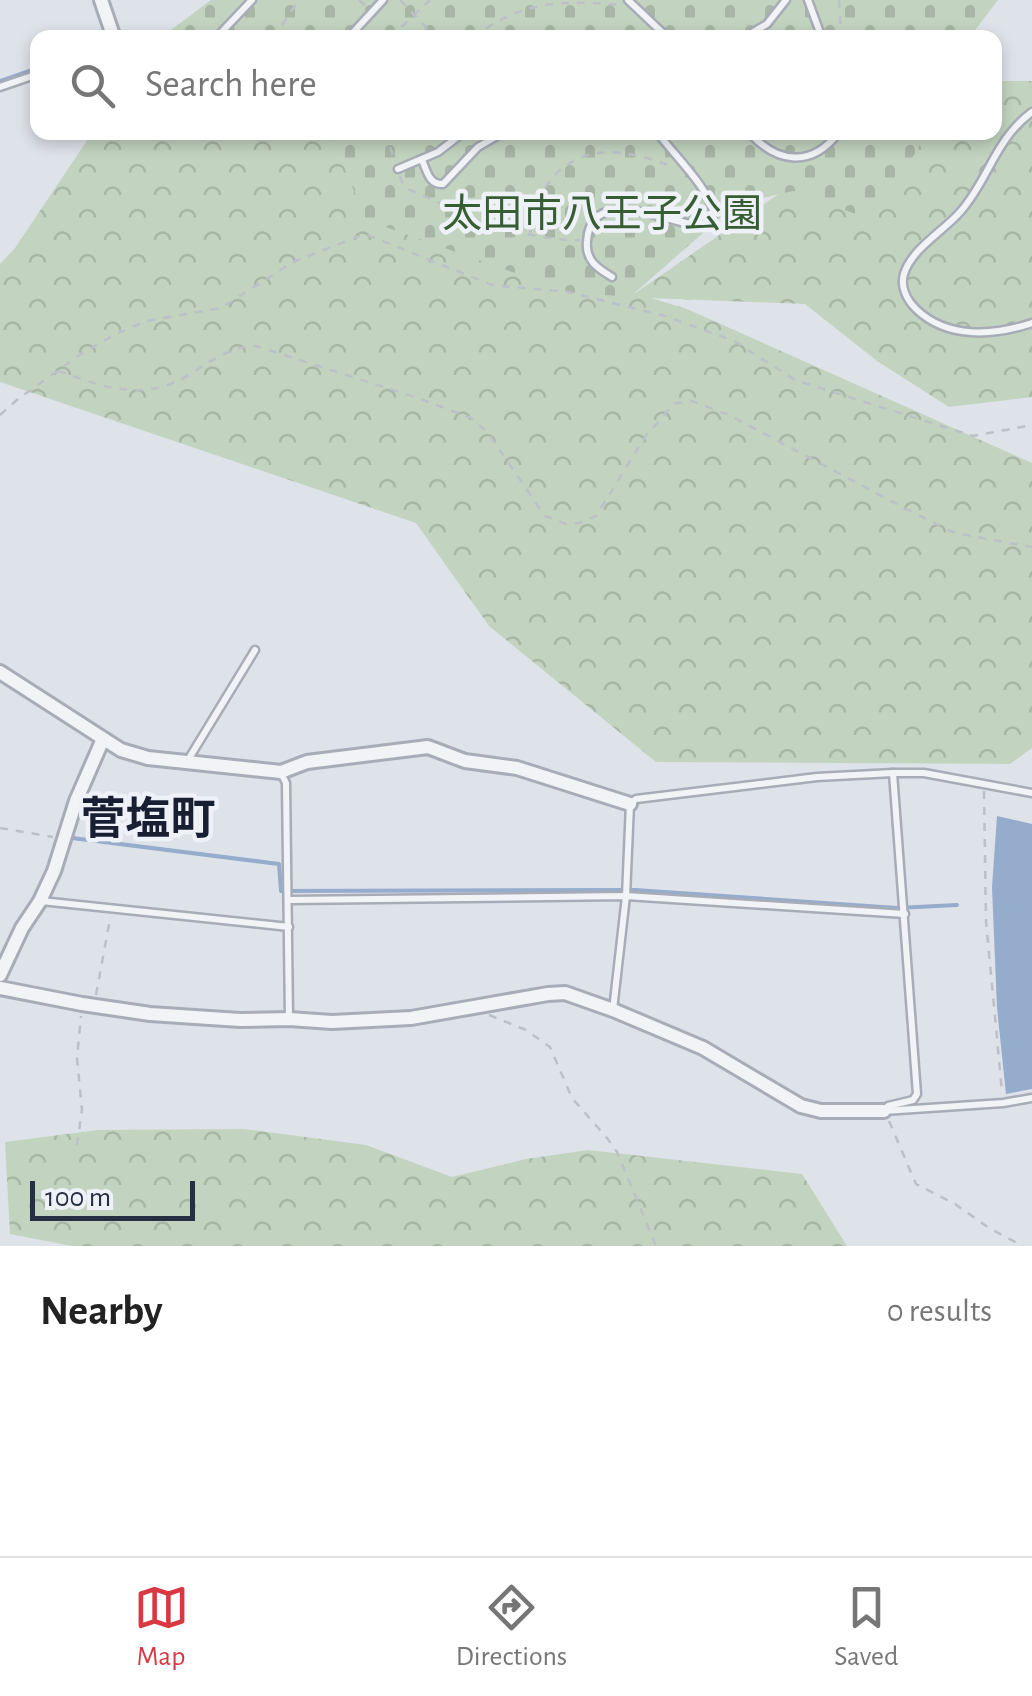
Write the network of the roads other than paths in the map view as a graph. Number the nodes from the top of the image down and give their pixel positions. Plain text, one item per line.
1 (101, 0) edge
2 (252, 0) edge
3 (383, 0) edge
4 (786, 0) edge
5 (808, 0) edge
6 (631, 3) edge
7 (111, 30) edge
8 (224, 30) edge
9 (355, 30) edge
10 (660, 30) edge
11 (756, 30) edge
12 (819, 30) edge
13 (30, 77) edge
14 (0, 87) edge
15 (1032, 112) edge
16 (454, 140) edge
17 (490, 140) edge
18 (663, 140) edge
19 (756, 140) edge
20 (832, 140) edge
21 (422, 160) junction
22 (398, 170) road end
23 (612, 278) dead end
24 (1032, 324) edge
25 (254, 650) dead end
26 (0, 672) edge
27 (102, 739) junction
28 (188, 760) junction
29 (280, 772) junction
30 (893, 773) junction
31 (1032, 793) edge
32 (630, 804) junction
33 (626, 896) junction
34 (40, 900) junction
35 (289, 900) junction
36 (905, 914) junction
37 (289, 927) junction
38 (0, 975) edge
39 (0, 988) edge
40 (612, 1010) junction
41 (289, 1019) junction
42 (1032, 1098) edge
43 (884, 1111) junction

1 - 7 street
2 - 8 lane
3 - 9 lane
4 - 11 lane
5 - 12 lane
6 - 10 lane
13 - 14 lane
15 - 24 lane
16 - 21 lane
17 - 21 lane
18 - 23 lane
19 - 20 lane
21 - 22 lane
25 - 28 lane
26 - 27 street
27 - 28 street
27 - 34 street
28 - 29 street
29 - 32 street
29 - 35 lane
30 - 31 lane
30 - 32 lane
30 - 36 lane
32 - 33 lane
33 - 35 lane
33 - 36 lane
33 - 40 lane
34 - 37 lane
34 - 38 street
35 - 37 lane
36 - 43 lane
37 - 41 lane
39 - 41 street
40 - 41 street
40 - 43 street
42 - 43 lane

